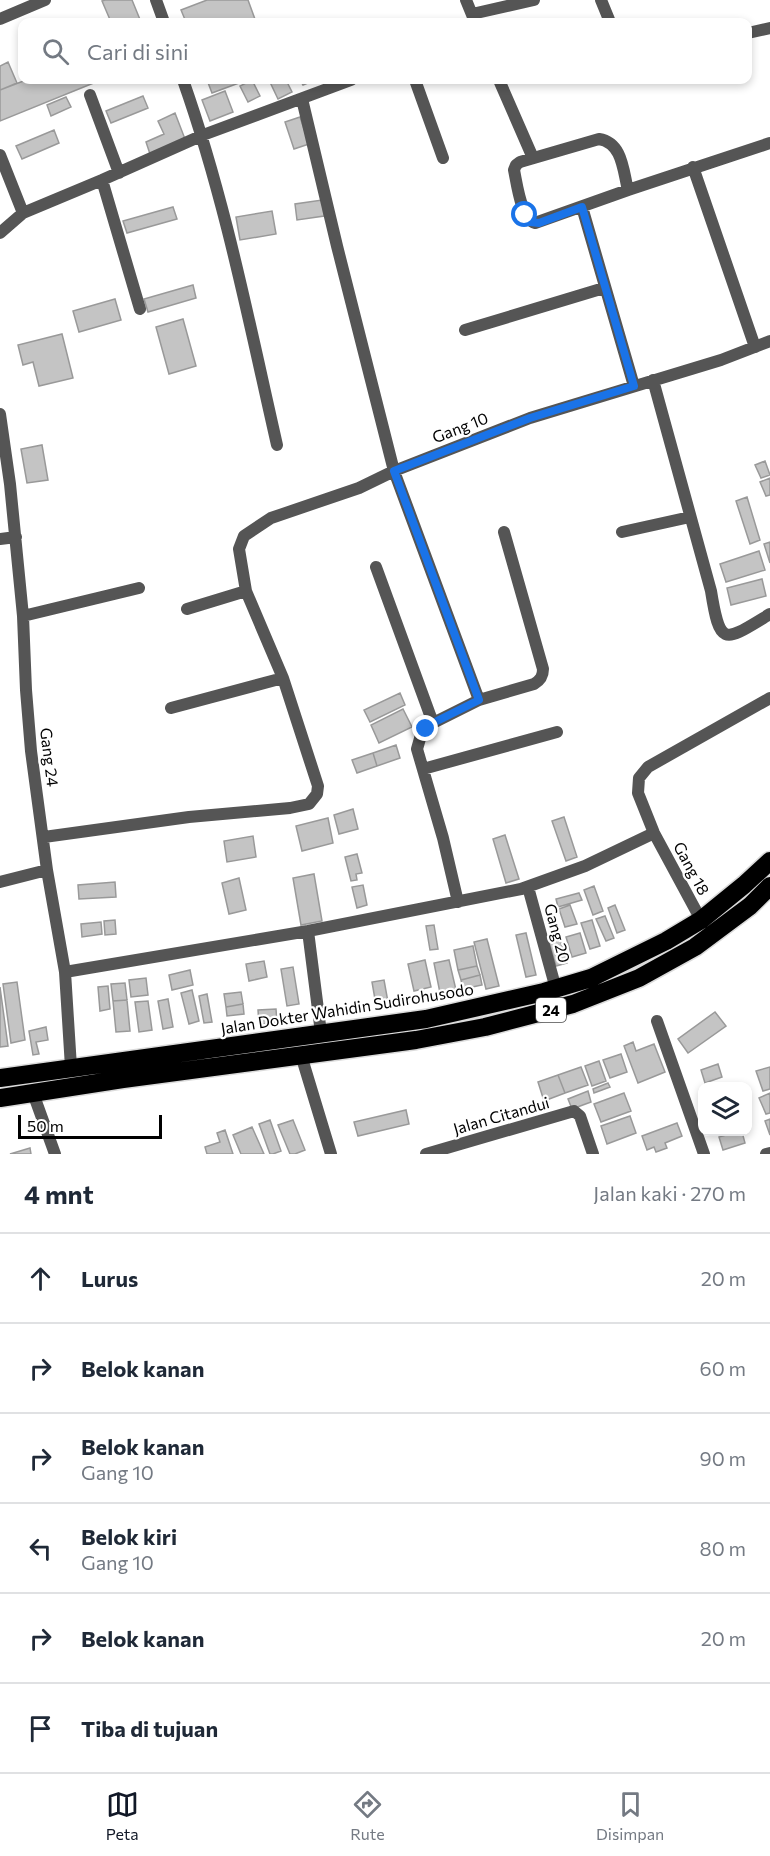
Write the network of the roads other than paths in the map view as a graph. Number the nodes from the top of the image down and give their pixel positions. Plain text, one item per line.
1 (45, 0) edge
2 (156, 0) edge
3 (466, 0) edge
4 (534, 0) edge
5 (601, 0) edge
6 (163, 18) edge
7 (473, 18) edge
8 (608, 18) edge
9 (0, 19) edge
10 (770, 28) edge
11 (752, 32) edge
12 (184, 84) edge
13 (341, 84) edge
14 (416, 84) edge
15 (501, 84) edge
16 (90, 95) dead end
17 (302, 99) junction
18 (203, 135) junction
19 (770, 142) edge
20 (0, 155) edge
21 (443, 158) dead end
22 (533, 158) junction
23 (693, 167) junction
24 (119, 173) junction
25 (102, 180) junction
26 (628, 190) junction
27 (582, 207) junction
28 (23, 213) junction
29 (0, 233) edge
30 (604, 288) junction
31 (140, 309) dead end
32 (465, 330) dead end
33 (770, 341) edge
34 (755, 346) junction
35 (653, 380) junction
36 (634, 386) junction
37 (0, 414) edge
38 (277, 445) dead end
39 (394, 471) junction
40 (690, 517) junction
41 (504, 532) dead end
42 (622, 532) dead end
43 (16, 537) junction
44 (0, 539) edge
45 (376, 567) dead end
46 (139, 588) dead end
47 (246, 591) junction
48 (186, 609) dead end
49 (770, 614) edge
50 (23, 616) junction
51 (283, 678) junction
52 (770, 698) edge
53 (479, 700) junction
54 (171, 708) dead end
55 (433, 723) junction
56 (557, 732) dead end
57 (423, 769) junction
58 (654, 833) junction
59 (44, 837) junction
60 (770, 861) edge
61 (47, 870) junction
62 (0, 882) edge
63 (770, 886) edge
64 (528, 887) junction
65 (458, 902) junction
66 (701, 920) junction
67 (308, 931) junction
68 (65, 972) junction
69 (555, 989) junction
70 (657, 1021) dead end
71 (321, 1033) junction
72 (301, 1055) junction
73 (71, 1067) junction
74 (0, 1078) edge
75 (33, 1093) junction
76 (0, 1098) edge
77 (55, 1154) edge
78 (331, 1154) edge
79 (426, 1154) edge
80 (592, 1154) edge
81 (704, 1154) edge

1 - 9 street
2 - 6 street
3 - 7 street
4 - 7 street
5 - 8 street
10 - 11 street
12 - 18 street
13 - 17 street
14 - 21 street
15 - 22 street
16 - 24 street
17 - 18 street
17 - 39 street
18 - 24 street
18 - 38 street
19 - 23 street
20 - 28 street
22 - 26 street
22 - 27 street
23 - 26 street
23 - 34 street
24 - 25 street
25 - 28 street
25 - 31 street
26 - 27 street
27 - 30 street
28 - 29 street
30 - 32 street
30 - 36 street
33 - 34 street, Gang 10
34 - 35 street, Gang 10
35 - 36 street, Gang 10
35 - 40 street
36 - 39 street, Gang 10
37 - 43 street, Gang 24
39 - 47 street, Gang 10
39 - 53 street
40 - 42 street
40 - 49 street
41 - 53 street
43 - 44 street
43 - 50 street, Gang 24
45 - 55 street
46 - 50 street
47 - 48 street
47 - 51 street, Gang 10
50 - 59 street, Gang 24
51 - 54 street
51 - 59 street, Gang 10
52 - 58 street, Gang 18
53 - 55 street
55 - 57 street
56 - 57 street
57 - 65 street
58 - 64 street
58 - 66 street, Gang 18
59 - 61 street, Gang 24
60 - 66 highway, Jalan Dokter Wahidin Sudirohusodo / 24
61 - 62 street
61 - 68 street, Gang 24
63 - 72 highway, 24
64 - 65 street
64 - 69 street, Gang 20
65 - 67 street
66 - 69 highway, Jalan Dokter Wahidin Sudirohusodo / 24
67 - 68 street
67 - 71 street
68 - 73 street, Gang 24
69 - 71 highway, Jalan Dokter Wahidin Sudirohusodo / 24
70 - 81 street
71 - 73 highway, Jalan Dokter Wahidin Sudirohusodo / 24
72 - 75 highway, 24
72 - 78 street
73 - 74 highway, Jalan Dokter Wahidin Sudirohusodo / 24
75 - 76 highway, 24
75 - 77 street
79 - 80 street, Jalan Citandui

